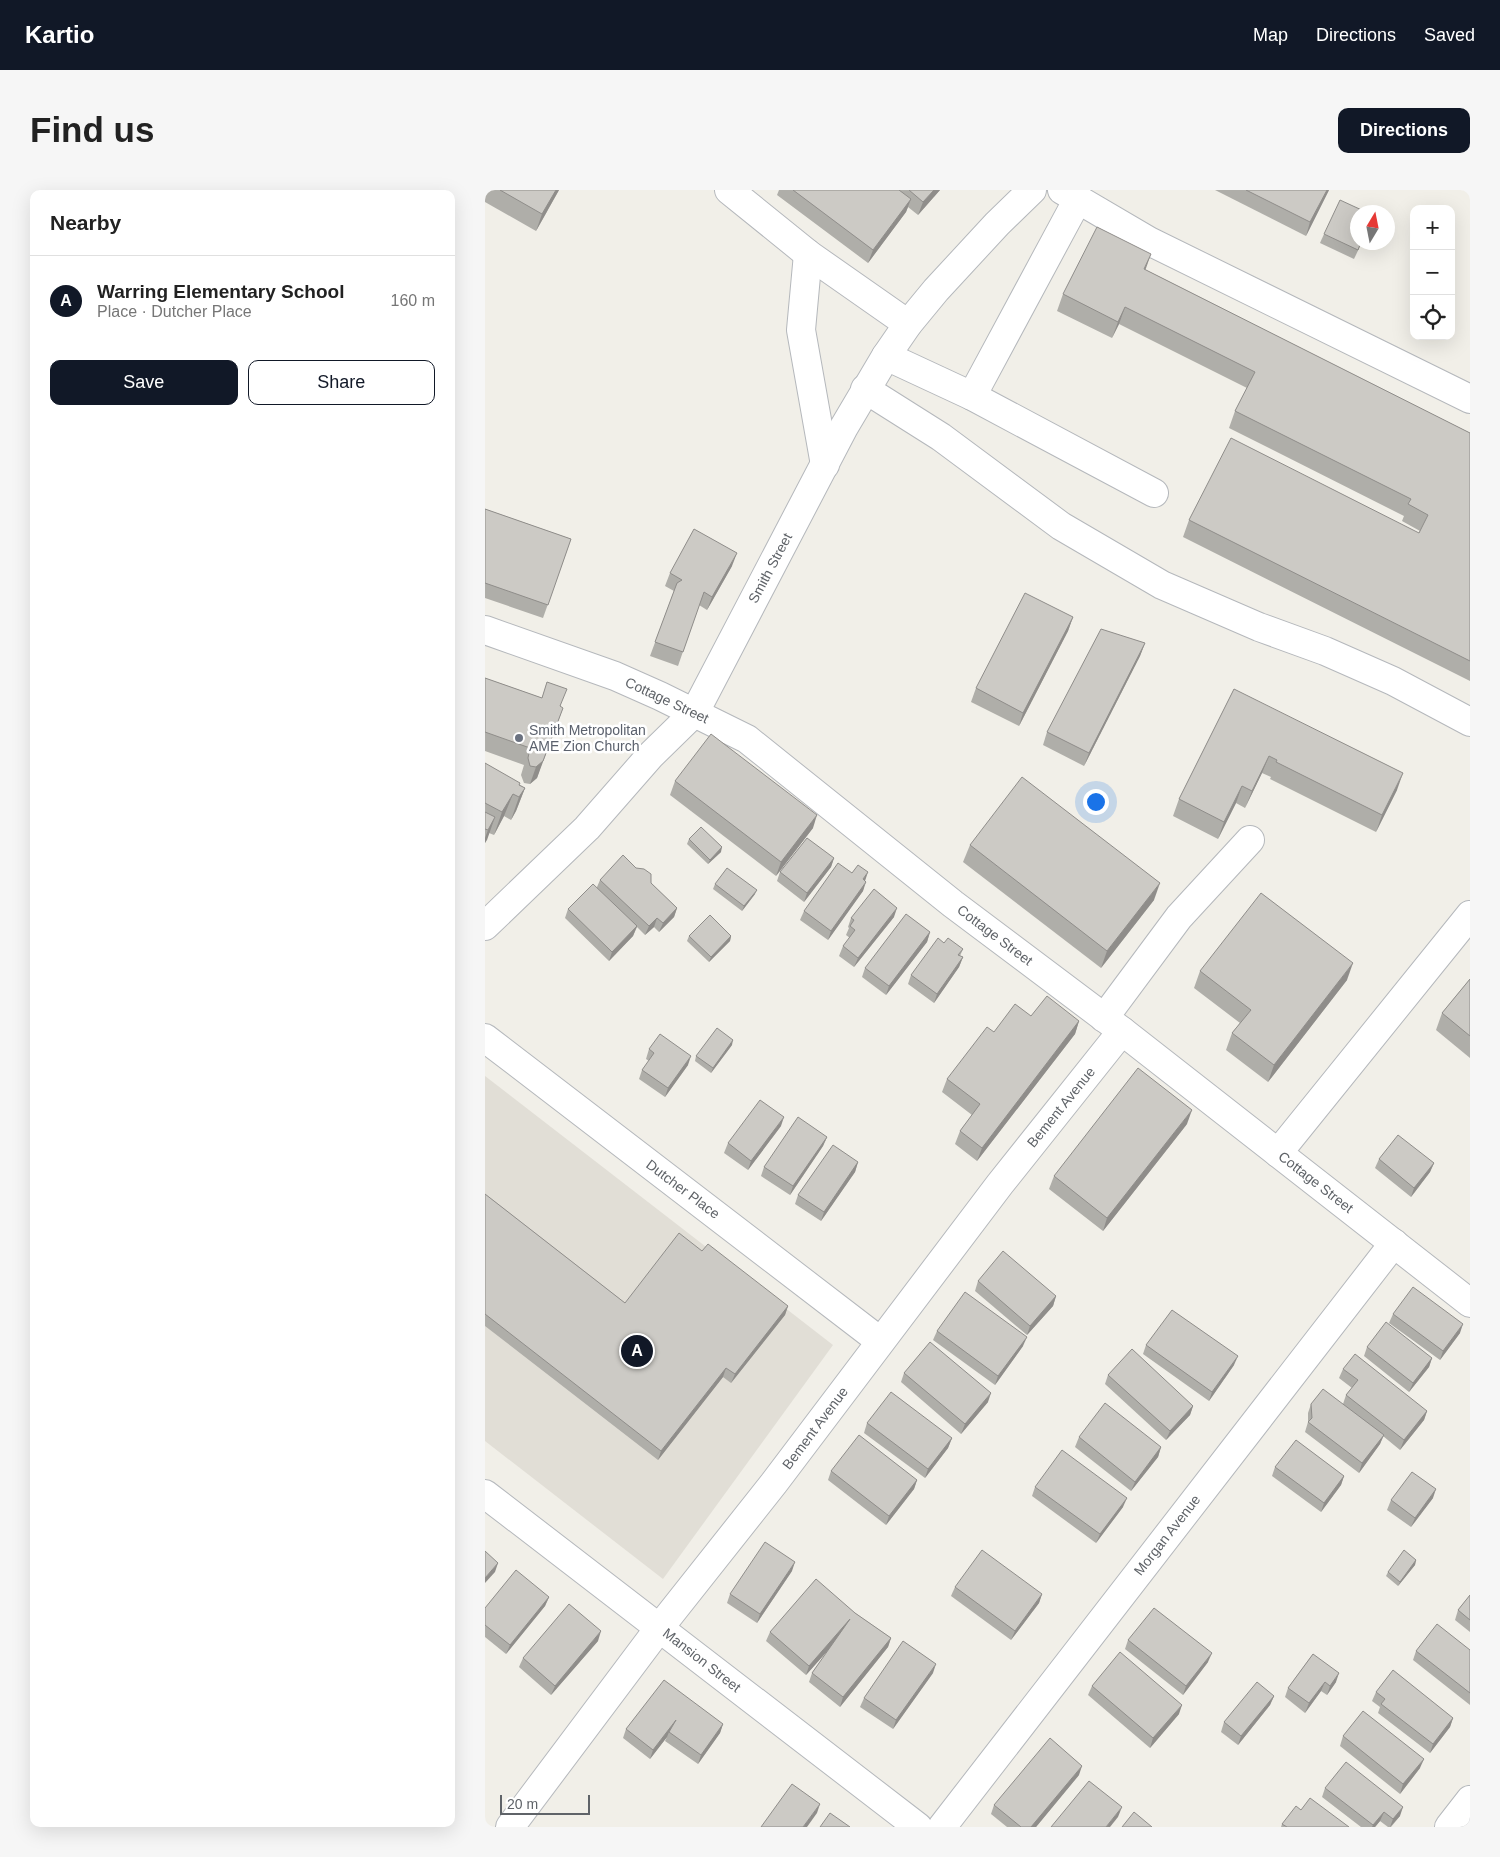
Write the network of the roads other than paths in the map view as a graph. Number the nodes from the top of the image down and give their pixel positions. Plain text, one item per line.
1 (729, 190) edge
2 (1032, 190) edge
3 (1070, 194) edge
4 (808, 254) junction
5 (908, 324) junction
6 (886, 356) junction
7 (865, 389) junction
8 (972, 396) junction
9 (1470, 399) edge
10 (825, 464) junction
11 (1154, 493) dead end
12 (485, 630) edge
13 (695, 712) junction
14 (1470, 722) edge
15 (1250, 840) dead end
16 (1470, 915) edge
17 (485, 926) edge
18 (1113, 1025) junction
19 (485, 1038) edge
20 (1278, 1153) junction
21 (1394, 1243) junction
22 (1470, 1303) edge
23 (880, 1340) junction
24 (485, 1494) edge
25 (660, 1627) junction
26 (1470, 1800) edge
27 (510, 1827) edge
28 (918, 1827) edge
29 (942, 1827) edge
30 (1449, 1827) edge

1 - 4 street
2 - 5 street, Smith Street
3 - 8 street
3 - 9 street
4 - 5 street
4 - 10 street
5 - 6 street, Smith Street
6 - 7 street, Smith Street
6 - 8 street
7 - 10 street, Smith Street
7 - 14 street
8 - 11 street
10 - 13 street, Smith Street
12 - 13 street, Cottage Street
13 - 17 street, Smith Street
13 - 18 street, Cottage Street
15 - 18 street, Bement Avenue
16 - 20 street
18 - 20 street, Cottage Street
18 - 23 street, Bement Avenue
19 - 23 street, Dutcher Place
20 - 21 street, Cottage Street
21 - 22 street, Cottage Street
21 - 29 street, Morgan Avenue
23 - 25 street, Bement Avenue
24 - 25 street, Mansion Street
25 - 27 street, Bement Avenue
25 - 28 street, Mansion Street
26 - 30 street

